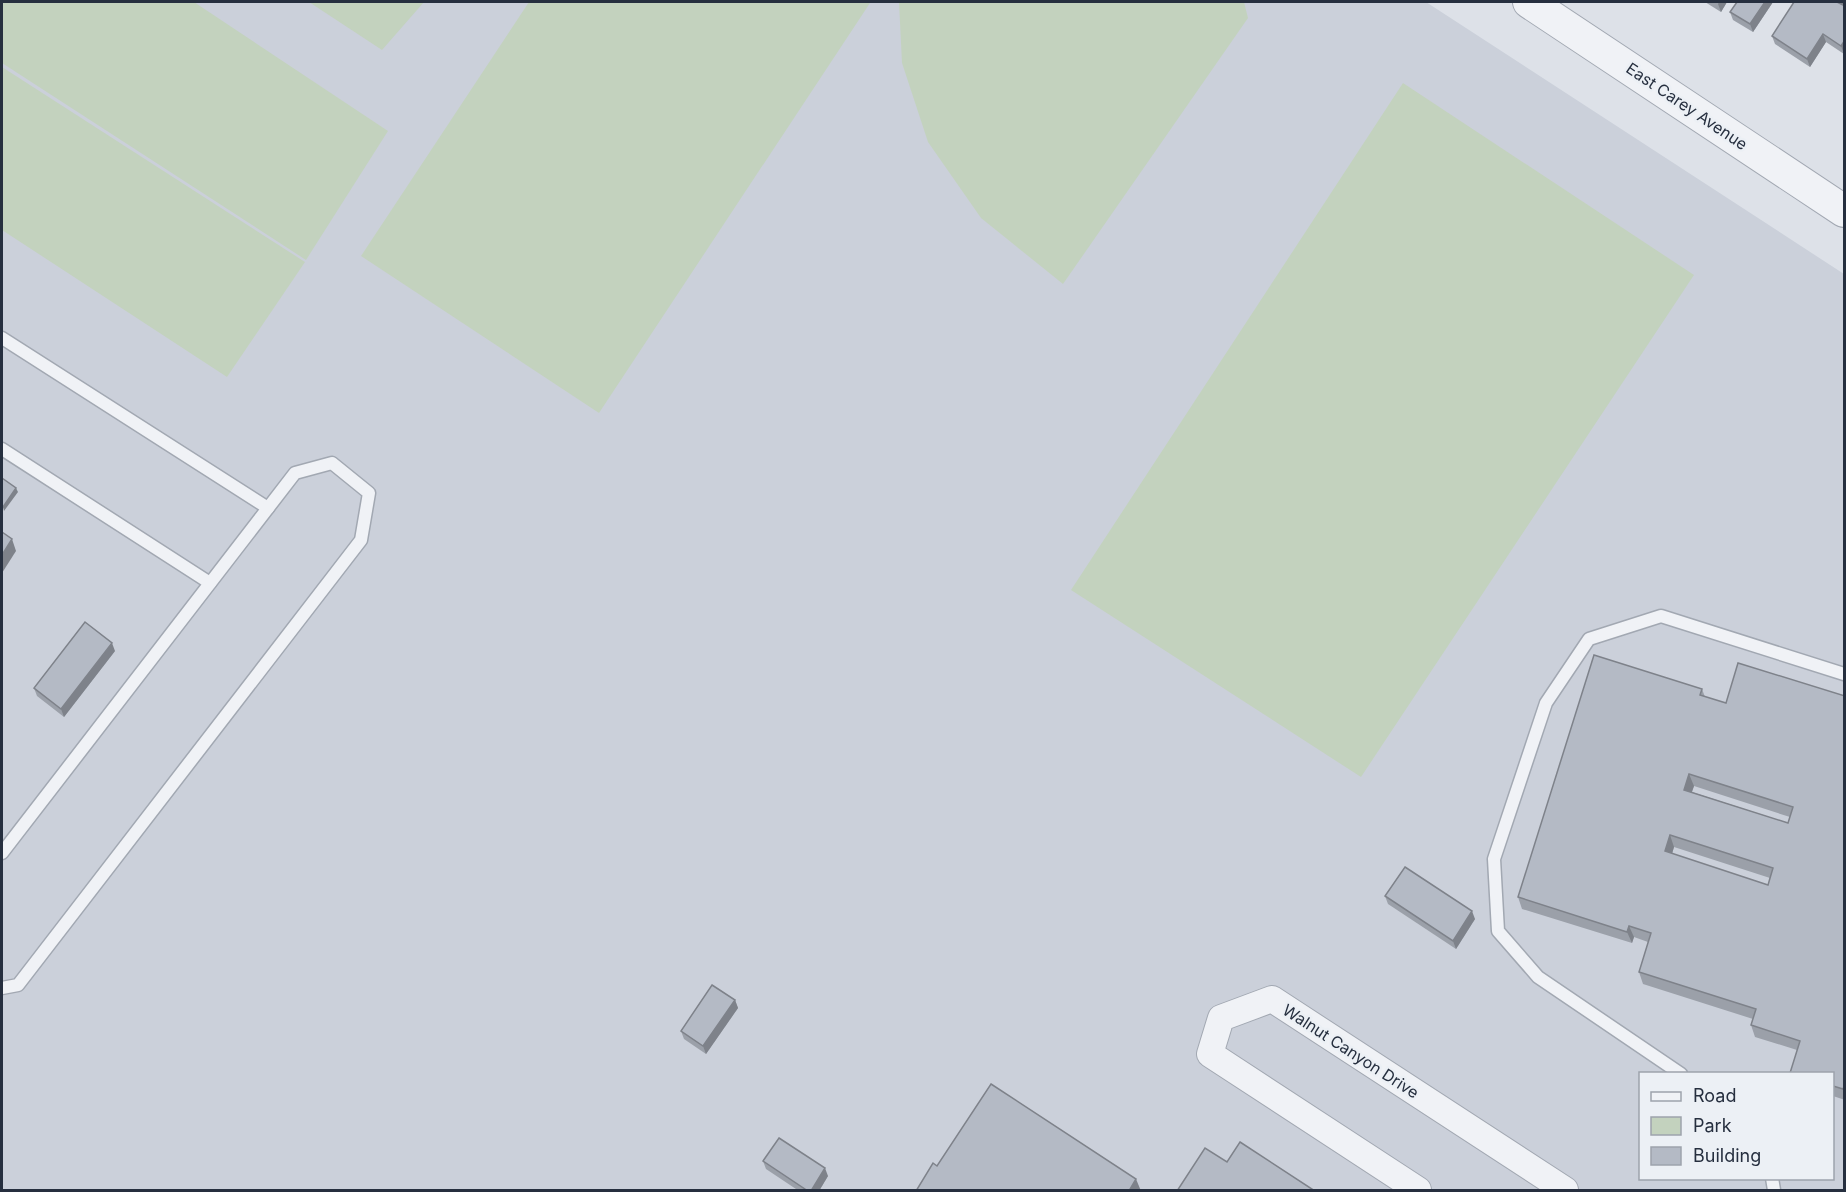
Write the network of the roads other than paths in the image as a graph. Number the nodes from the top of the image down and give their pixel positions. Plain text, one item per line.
1 (1528, 2) edge
2 (1845, 211) edge
3 (2, 338) edge
4 (2, 449) edge
5 (268, 508) junction
6 (210, 583) junction
7 (1845, 674) edge
8 (2, 853) edge
9 (2, 988) edge
10 (1678, 1072) edge
11 (1418, 1191) edge
12 (1565, 1191) edge

1 - 2 street, East Carey Avenue
3 - 5 lane
4 - 6 lane
5 - 6 lane
5 - 9 lane
6 - 8 lane
7 - 10 lane
11 - 12 street, Walnut Canyon Drive

